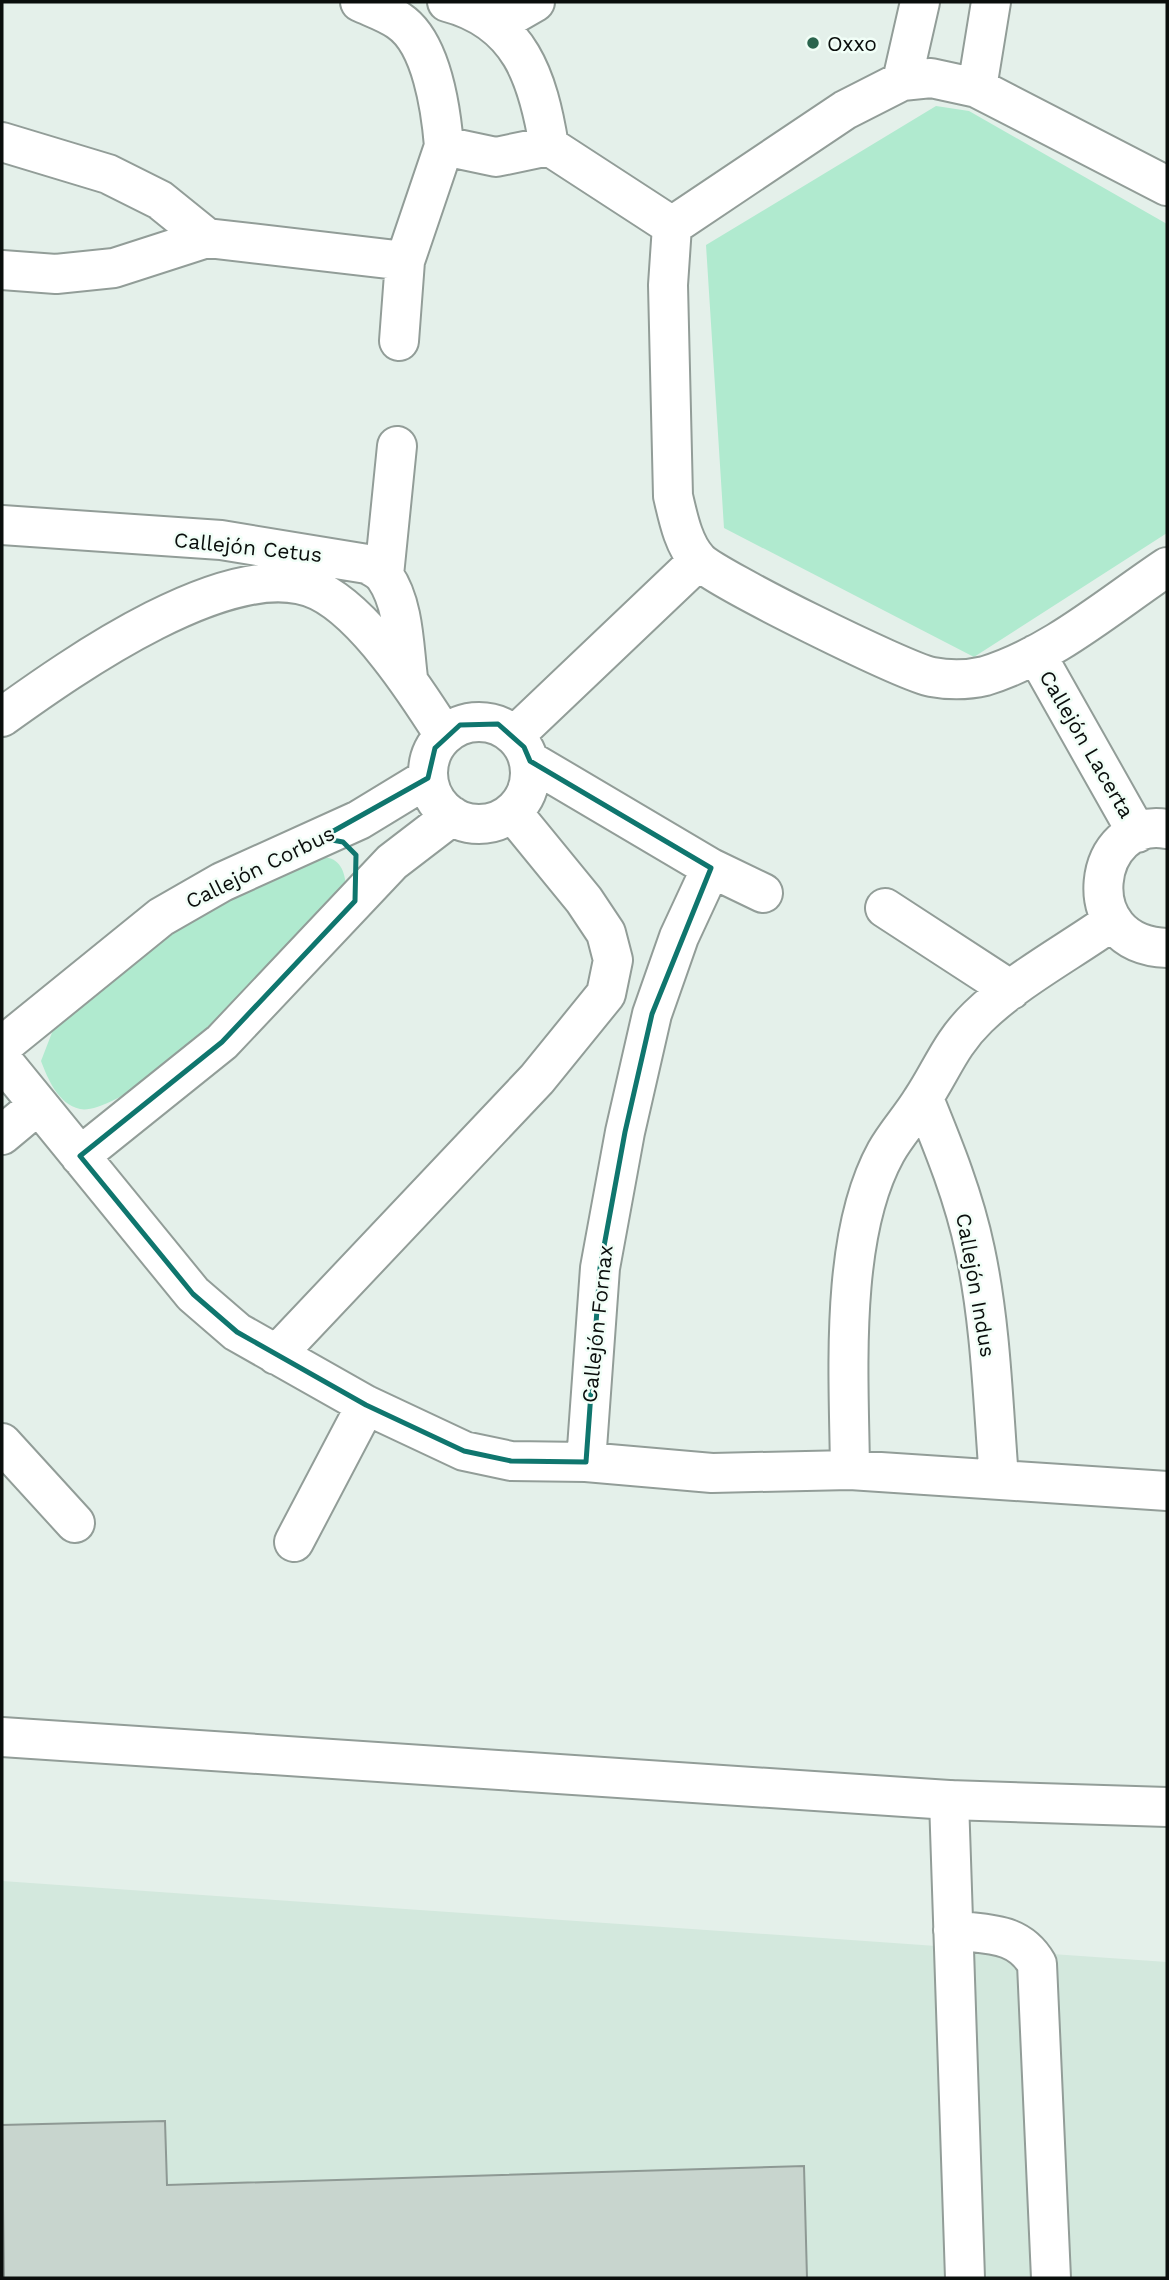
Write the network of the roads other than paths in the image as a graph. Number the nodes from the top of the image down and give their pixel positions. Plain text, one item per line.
1 (360, 2) edge
2 (447, 2) edge
3 (535, 2) edge
4 (920, 2) edge
5 (991, 2) edge
6 (407, 12) edge
7 (497, 24) junction
8 (902, 81) junction
9 (977, 88) junction
10 (2, 142) edge
11 (444, 146) junction
12 (549, 146) junction
13 (1167, 186) edge
14 (671, 226) junction
15 (207, 238) junction
16 (405, 261) junction
17 (2, 270) edge
18 (398, 341) dead end
19 (397, 446) dead end
20 (2, 526) edge
21 (698, 561) junction
22 (290, 565) junction
23 (1167, 567) edge
24 (384, 575) junction
25 (1036, 654) junction
26 (408, 678) junction
27 (2, 717) edge
28 (444, 735) junction
29 (522, 748) junction
30 (428, 778) junction
31 (512, 812) junction
32 (452, 816) junction
33 (1152, 831) edge
34 (321, 838) junction
35 (711, 868) junction
36 (762, 893) dead end
37 (355, 901) junction
38 (885, 908) dead end
39 (1111, 922) junction
40 (1167, 948) edge
41 (1011, 990) junction
42 (2, 1046) edge
43 (2, 1060) edge
44 (924, 1099) junction
45 (38, 1105) junction
46 (2, 1135) edge
47 (80, 1156) junction
48 (276, 1355) junction
49 (366, 1405) junction
50 (2, 1443) edge
51 (586, 1462) junction
52 (850, 1471) junction
53 (999, 1479) junction
54 (1155, 1491) edge
55 (75, 1523) dead end
56 (287, 1528) dead end
57 (2, 1737) edge
58 (949, 1800) junction
59 (1167, 1807) edge
60 (953, 1930) junction
61 (965, 2278) edge
62 (1051, 2278) edge

1 - 6 street
2 - 7 street
3 - 7 street
4 - 8 street
5 - 9 street
6 - 11 street
7 - 12 street
8 - 9 street
8 - 14 street
9 - 13 street
10 - 15 street
11 - 12 street
11 - 16 street
12 - 14 street
14 - 21 street
15 - 16 street
15 - 17 street
16 - 18 street
19 - 24 street
20 - 22 street, Callejón Cetus
21 - 25 street
21 - 29 street
22 - 24 street, Callejón Cetus
22 - 26 street, Callejón Cetus
22 - 27 street, Callejón Cetus
23 - 25 street
24 - 26 street, Callejón Cetus
25 - 33 street, Callejón Lacerta
26 - 28 street, Callejón Cetus
28 - 29 street
28 - 30 street
29 - 31 street
29 - 35 street
30 - 32 street
30 - 34 street, Callejón Corbus
31 - 32 street
31 - 48 street
32 - 37 street
33 - 39 street
34 - 37 street
34 - 42 street, Callejón Corbus
35 - 36 street
35 - 51 street, Callejón Fornax
37 - 47 street
38 - 41 street
39 - 40 street
39 - 41 street
41 - 44 street
43 - 45 street
44 - 52 street
44 - 53 street, Callejón Indus
45 - 46 street
45 - 47 street
47 - 48 street
48 - 49 street
49 - 51 street
49 - 56 street
50 - 55 street
51 - 52 street
52 - 53 street
53 - 54 street
57 - 58 street
58 - 59 street
58 - 60 street
60 - 61 street
60 - 62 street

